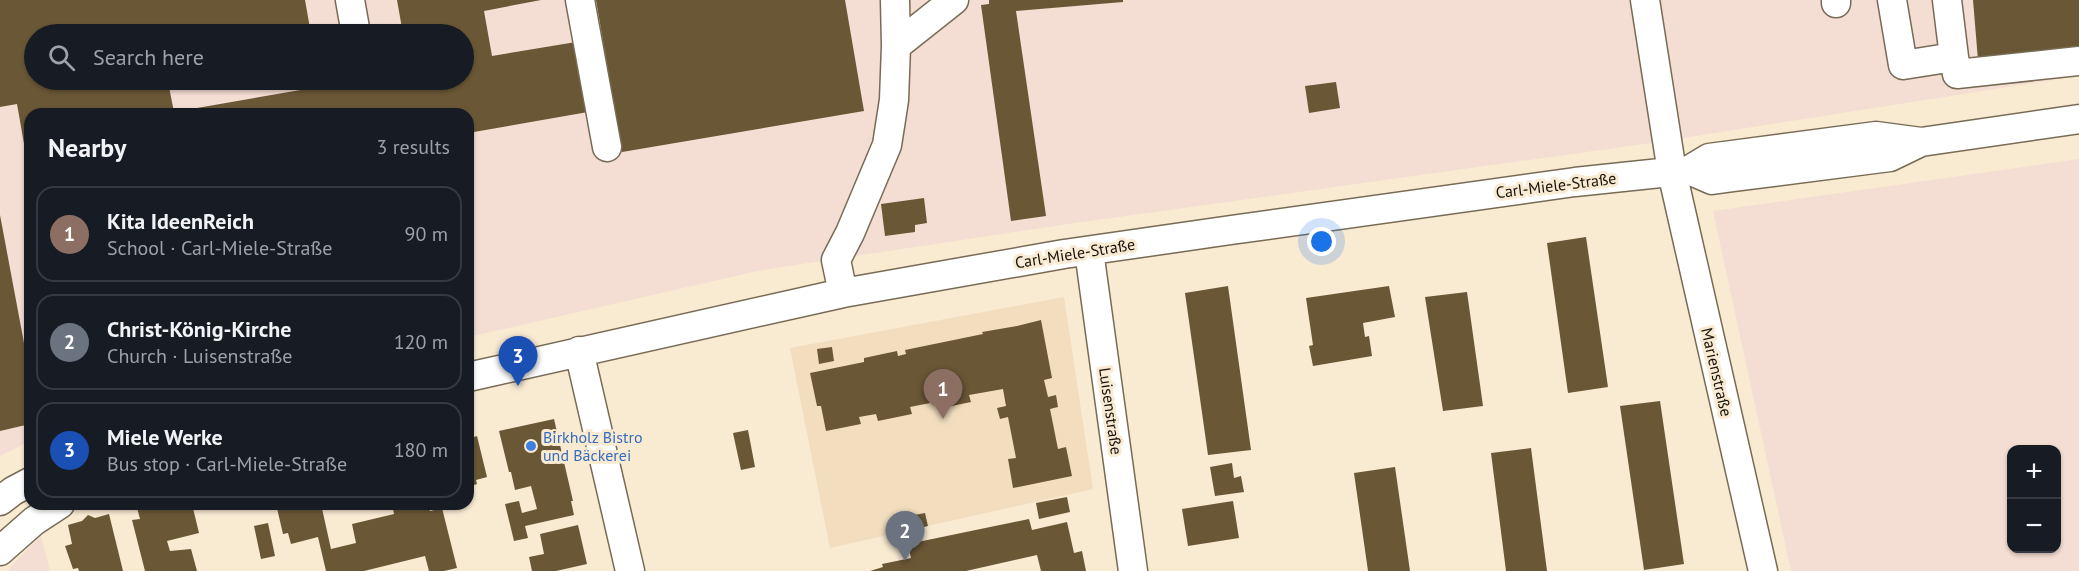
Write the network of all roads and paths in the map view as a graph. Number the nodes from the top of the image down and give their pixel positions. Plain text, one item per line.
1 (350, 0) edge
2 (580, 0) edge
3 (895, 0) edge
4 (954, 0) edge
5 (1645, 0) edge
6 (1893, 0) edge
7 (1947, 0) edge
8 (354, 24) edge
9 (896, 45) junction
10 (1954, 57) junction
11 (2079, 61) edge
12 (2079, 119) edge
13 (608, 147) dead end
14 (1680, 171) junction
15 (1089, 251) junction
16 (843, 293) junction
17 (579, 351) junction
18 (474, 376) edge
19 (24, 485) edge
20 (0, 501) edge
21 (51, 510) edge
22 (0, 551) edge
23 (630, 571) edge
24 (1132, 571) edge
25 (1763, 571) edge

1 - 8 street
2 - 13 street
3 - 9 street
4 - 9 street
5 - 14 street, Marienstraße
6 - 10 street
7 - 10 street
9 - 16 street
10 - 11 street
12 - 14 street, Carl-Miele-Straße
14 - 15 street, Carl-Miele-Straße
14 - 25 street, Marienstraße
15 - 16 street, Carl-Miele-Straße
15 - 24 street, Luisenstraße
16 - 17 street, Carl-Miele-Straße
17 - 18 street, Carl-Miele-Straße
17 - 23 street
19 - 20 street
21 - 22 street

